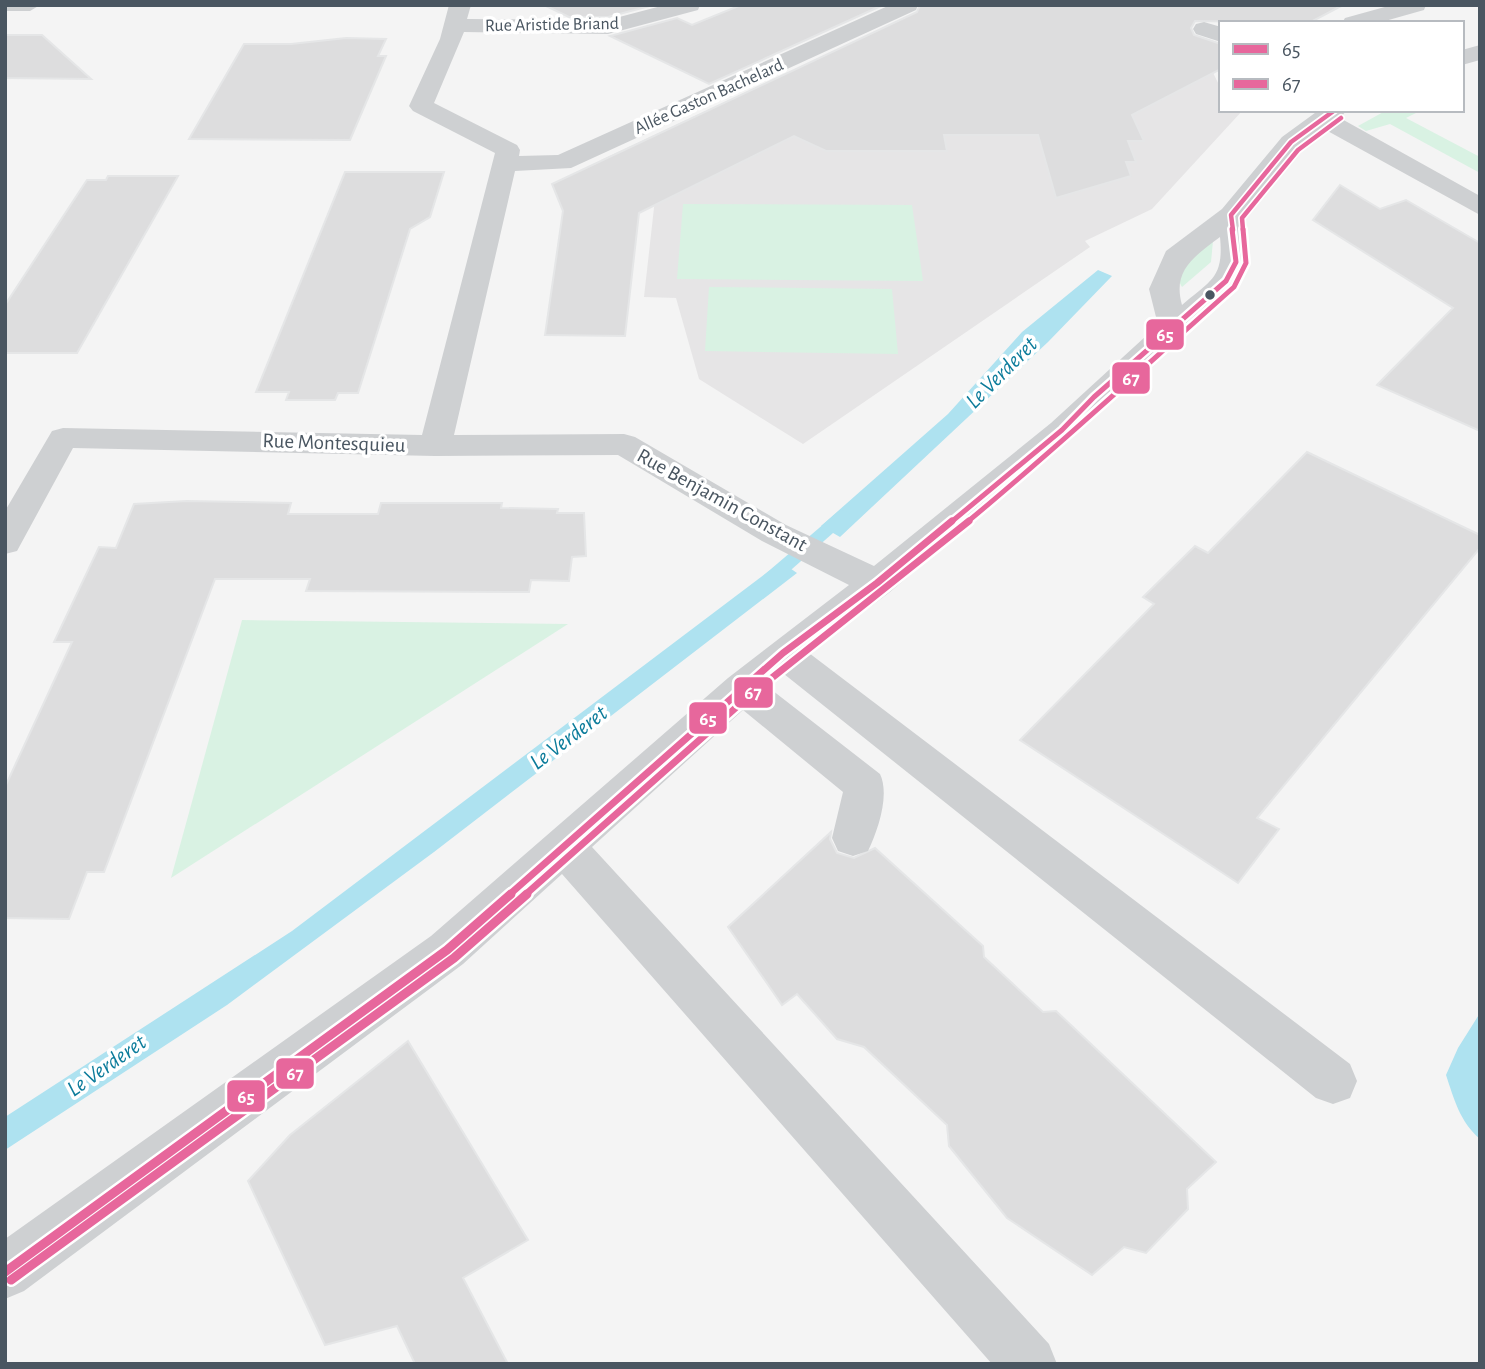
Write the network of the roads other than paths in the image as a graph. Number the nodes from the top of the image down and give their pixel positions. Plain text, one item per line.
1 (5, 5) edge
2 (30, 5) edge
3 (690, 5) edge
4 (908, 5) edge
5 (1416, 5) edge
6 (456, 15) edge
7 (1360, 21) edge
8 (1328, 114) edge
9 (504, 164) junction
10 (1480, 207) edge
11 (1231, 215) junction
12 (1173, 326) junction
13 (435, 446) junction
14 (5, 542) edge
15 (862, 575) junction
16 (783, 653) junction
17 (742, 688) junction
18 (853, 838) dead end
19 (564, 846) junction
20 (1333, 1081) dead end
21 (5, 1272) edge
22 (1029, 1364) edge

1 - 2 street
3 - 6 street, Rue Aristide Briand
4 - 9 street, Allée Gaston Bachelard
5 - 7 street
6 - 9 street
8 - 10 street
8 - 11 street
9 - 13 street, Rue Montesquieu
11 - 12 street
11 - 12 street
12 - 15 street
13 - 14 street, Rue Montesquieu
13 - 15 street, Rue Benjamin Constant
15 - 16 street
16 - 17 street
16 - 20 street
17 - 18 street
17 - 19 street
19 - 21 street
19 - 22 street

